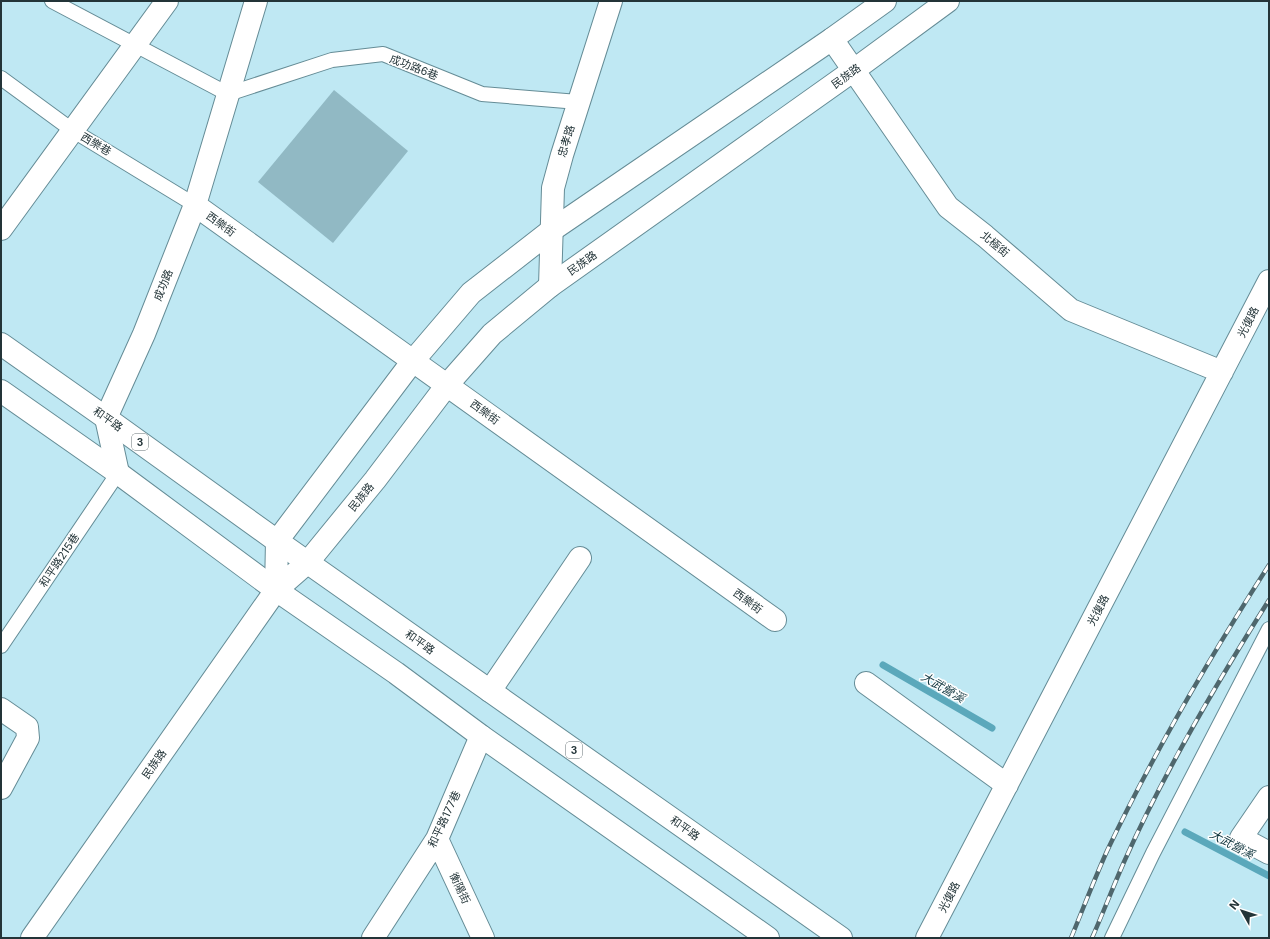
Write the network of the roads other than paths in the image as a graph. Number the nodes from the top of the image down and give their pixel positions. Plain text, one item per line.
1 (52, 1) edge
2 (167, 1) edge
3 (256, 1) edge
4 (611, 1) edge
5 (885, 1) edge
6 (948, 1) edge
7 (832, 39) junction
8 (133, 45) junction
9 (854, 70) junction
10 (1, 78) edge
11 (228, 94) junction
12 (578, 102) junction
13 (72, 130) junction
14 (195, 205) junction
15 (1, 229) edge
16 (552, 230) junction
17 (1269, 281) edge
18 (550, 286) junction
19 (1, 344) edge
20 (412, 362) junction
21 (1222, 372) junction
22 (447, 385) junction
23 (1, 391) edge
24 (106, 418) junction
25 (118, 473) junction
26 (277, 542) junction
27 (580, 558) dead end
28 (308, 562) junction
29 (276, 590) junction
30 (775, 620) dead end
31 (1269, 629) edge
32 (1, 646) edge
33 (866, 683) dead end
34 (490, 691) junction
35 (1, 709) edge
36 (480, 736) junction
37 (1007, 785) junction
38 (1, 788) edge
39 (1269, 797) edge
40 (436, 839) junction
41 (1269, 853) edge
42 (32, 938) edge
43 (373, 938) edge
44 (483, 938) edge
45 (768, 938) edge
46 (841, 938) edge
47 (927, 938) edge
48 (1112, 938) edge

1 - 8 lane
2 - 8 street
3 - 11 street, 成功路
4 - 12 street, 忠孝路
5 - 7 street
6 - 9 street, 民族路
7 - 9 street, 北極街
7 - 16 street
8 - 11 lane
8 - 13 street
9 - 18 street, 民族路
9 - 21 street, 北極街
10 - 13 lane, 西樂巷
11 - 12 lane, 成功路6巷
11 - 14 street, 成功路
12 - 16 street, 忠孝路
13 - 14 lane, 西樂巷
13 - 15 street
14 - 20 street, 西樂街
14 - 24 street, 成功路
16 - 18 street, 忠孝路
16 - 20 street
17 - 21 street, 光復路
18 - 22 street, 民族路
19 - 24 street, 和平路 / 3
20 - 22 street, 西樂街
20 - 26 street
21 - 37 street, 光復路
22 - 28 street, 民族路
22 - 30 street, 西樂街
23 - 25 street
24 - 25 street
24 - 26 street, 和平路 / 3
25 - 29 street
25 - 32 lane, 和平路215巷
26 - 28 street, 和平路 / 3
26 - 29 street
27 - 34 street
28 - 29 street, 民族路
28 - 34 street, 和平路 / 3
29 - 36 street
29 - 42 street, 民族路
31 - 48 lane
33 - 37 street
34 - 46 street, 和平路 / 3
35 - 38 street
36 - 40 street, 和平路177巷
36 - 45 street
37 - 47 street, 光復路
39 - 41 street
40 - 43 street, 和平路177巷
40 - 44 street, 衡陽街

